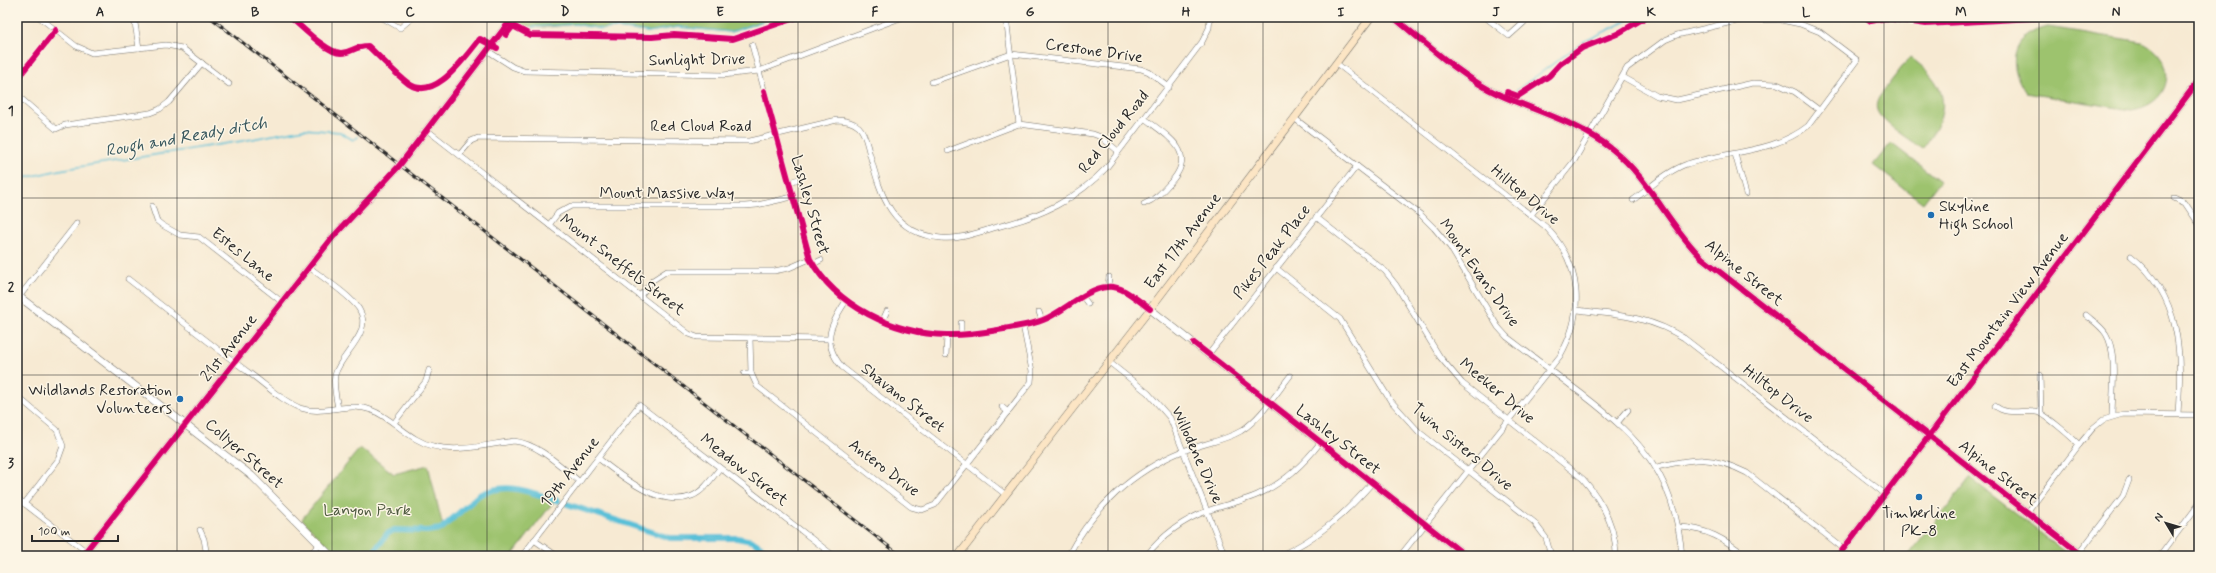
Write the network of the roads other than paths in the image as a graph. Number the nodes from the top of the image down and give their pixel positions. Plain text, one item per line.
1 (39, 17) edge
2 (134, 17) edge
3 (381, 17) edge
4 (413, 17) edge
5 (514, 17) edge
6 (903, 17) edge
7 (1006, 17) edge
8 (1210, 17) edge
9 (1276, 17) edge
10 (1295, 17) edge
11 (1371, 17) edge
12 (1393, 17) edge
13 (1485, 17) edge
14 (1530, 17) edge
15 (56, 30) junction
16 (752, 45) dead end
17 (139, 48) junction
18 (488, 51) junction
19 (1011, 54) junction
20 (202, 63) junction
21 (1336, 63) junction
22 (758, 71) junction
23 (1623, 77) junction
24 (17, 79) edge
25 (2199, 80) edge
26 (932, 82) dead end
27 (229, 84) dead end
28 (1169, 86) junction
29 (17, 95) edge
30 (1819, 110) junction
31 (1144, 118) junction
32 (1294, 118) junction
33 (1019, 124) junction
34 (427, 130) junction
35 (1590, 133) junction
36 (776, 135) junction
37 (948, 151) dead end
38 (1118, 151) junction
39 (460, 154) junction
40 (1735, 154) junction
41 (1356, 166) junction
42 (798, 179) dead end
43 (789, 182) junction
44 (1650, 188) junction
45 (1746, 194) dead end
46 (792, 197) junction
47 (2174, 198) dead end
48 (1633, 200) dead end
49 (1144, 204) dead end
50 (152, 206) dead end
51 (1531, 215) junction
52 (1316, 217) junction
53 (77, 223) dead end
54 (2199, 224) edge
55 (549, 225) junction
56 (2130, 256) dead end
57 (821, 260) dead end
58 (811, 261) junction
59 (309, 267) junction
60 (1276, 268) junction
61 (1110, 277) dead end
62 (128, 279) dead end
63 (1108, 287) junction
64 (18, 296) edge
65 (640, 296) junction
66 (1083, 297) junction
67 (846, 301) junction
68 (282, 302) junction
69 (1088, 304) dead end
70 (1150, 308) junction
71 (1577, 310) junction
72 (887, 311) dead end
73 (1039, 312) dead end
74 (2086, 315) dead end
75 (883, 320) junction
76 (1042, 321) junction
77 (961, 323) dead end
78 (1023, 325) junction
79 (961, 335) junction
80 (947, 336) junction
81 (750, 338) junction
82 (829, 339) junction
83 (946, 355) dead end
84 (1208, 355) junction
85 (235, 362) junction
86 (1108, 362) junction
87 (1550, 369) junction
88 (429, 370) dead end
89 (744, 373) dead end
90 (750, 373) junction
91 (2040, 374) dead end
92 (1290, 376) dead end
93 (17, 396) edge
94 (1269, 402) junction
95 (639, 405) joint
96 (1995, 406) dead end
97 (1002, 407) dead end
98 (338, 408) junction
99 (1628, 410) dead end
100 (1008, 412) junction
101 (2041, 413) junction
102 (2178, 414) junction
103 (2199, 415) edge
104 (2112, 416) junction
105 (1509, 420) junction
106 (1618, 422) junction
107 (394, 423) junction
108 (186, 424) junction
109 (1929, 436) junction
110 (1320, 443) junction
111 (2079, 444) junction
112 (1184, 451) junction
113 (598, 458) junction
114 (968, 465) junction
115 (720, 468) junction
116 (1657, 468) junction
117 (1468, 471) junction
118 (2129, 480) dead end
119 (580, 482) junction
120 (1372, 483) junction
121 (1006, 494) junction
122 (1885, 494) junction
123 (17, 498) edge
124 (24, 504) junction
125 (2199, 504) edge
126 (1207, 511) junction
127 (2027, 513) junction
128 (1426, 524) junction
129 (1679, 527) junction
130 (200, 530) dead end
131 (534, 540) junction
132 (320, 544) junction
133 (1844, 549) junction
134 (87, 554) edge
135 (960, 555) edge
136 (2081, 555) edge
137 (207, 556) edge
138 (308, 556) edge
139 (330, 556) edge
140 (522, 556) edge
141 (557, 556) edge
142 (834, 556) edge
143 (1068, 556) edge
144 (1146, 556) edge
145 (1226, 556) edge
146 (1279, 556) edge
147 (1400, 556) edge
148 (1466, 556) edge
149 (1551, 556) edge
150 (1616, 556) edge
151 (1682, 556) edge
152 (1746, 556) edge
153 (1838, 556) edge
154 (2160, 556) edge

1 - 15 street
2 - 17 street
3 - 4 street
5 - 18 street, 21st Avenue
6 - 22 street, Sunlight Drive
7 - 19 street
8 - 28 street, Red Cloud Road
9 - 10 street
11 - 21 main road, East 17th Avenue
12 - 35 street, Alpine Street
13 - 14 street
15 - 17 street
15 - 24 street
16 - 22 street, Lashley Street
17 - 20 street
18 - 22 street, Sunlight Drive
18 - 34 street, 21st Avenue
19 - 26 street
19 - 28 street, Crestone Drive
19 - 33 street
20 - 27 street
20 - 29 street
21 - 32 main road, East 17th Avenue
21 - 51 street, Hilltop Drive
22 - 36 street, Lashley Street
23 - 30 street
23 - 30 street
23 - 35 street
25 - 109 street, East Mountain View Avenue
28 - 31 street, Red Cloud Road
30 - 40 street
31 - 38 street, Red Cloud Road
31 - 49 street
32 - 41 street, Mount Evans Drive
32 - 70 main road, East 17th Avenue
33 - 37 street
33 - 38 street
34 - 39 street, Mount Sneffels Street
34 - 59 street, 21st Avenue
35 - 44 street, Alpine Street
35 - 51 street
36 - 38 street, Red Cloud Road
36 - 39 street, Red Cloud Road
36 - 43 street, Lashley Street
39 - 55 street, Mount Sneffels Street
40 - 44 street
40 - 45 street
41 - 52 street, Pikes Peak Place
41 - 87 street, Mount Evans Drive
42 - 43 street, Lashley Street
43 - 46 street, Lashley Street
44 - 48 street
44 - 109 street, Alpine Street
46 - 55 street, Mount Massive Way
46 - 58 street, Lashley Street
47 - 54 street
50 - 68 street, Estes Lane
51 - 71 street, Hilltop Drive
52 - 60 street, Pikes Peak Place
52 - 105 street, Meeker Drive
53 - 64 street
55 - 65 street, Mount Sneffels Street
56 - 102 street
57 - 58 street, Lashley Street
58 - 65 street
58 - 67 street, Lashley Street
59 - 68 street, 21st Avenue
59 - 98 street
60 - 84 street, Pikes Peak Place
60 - 117 street, Twin Sisters Drive
61 - 63 street
62 - 85 street
63 - 66 street, Lashley Street
63 - 70 street, Lashley Street
64 - 108 street, Collyer Street
65 - 81 street, Mount Sneffels Street
66 - 69 street
66 - 76 street, Lashley Street
67 - 75 street, Lashley Street
67 - 82 street
68 - 85 street, 21st Avenue
70 - 84 street, Lashley Street
70 - 86 main road, East 17th Avenue
71 - 87 street
71 - 122 street, Hilltop Drive
72 - 75 street
73 - 76 street
74 - 104 street
75 - 80 street, Lashley Street
76 - 78 street, Lashley Street
77 - 79 street
78 - 79 street, Lashley Street
78 - 100 street, Antero Drive
79 - 80 street, Lashley Street
80 - 83 street
81 - 82 street, Mount Sneffels Street
81 - 90 street
82 - 114 street, Shavano Street
84 - 94 street, Lashley Street
85 - 98 street
85 - 108 street, 21st Avenue
86 - 112 street, Willodene Drive
86 - 121 main road, East 17th Avenue
87 - 105 street
87 - 106 street, Mount Evans Drive
88 - 107 street
89 - 90 street
90 - 114 street, Antero Drive
91 - 101 street
92 - 94 street
93 - 124 street
94 - 110 street, Lashley Street
94 - 112 street
95 - 113 street, 19th Avenue
95 - 115 street, Meadow Street
96 - 101 street
97 - 100 street
98 - 107 street
99 - 106 street
100 - 114 street, Antero Drive
101 - 111 street
102 - 103 street
102 - 104 street
104 - 111 street
105 - 117 street
105 - 150 street, Meeker Drive
106 - 116 street, Mount Evans Drive
107 - 119 street
108 - 132 street, Collyer Street
108 - 134 street, 21st Avenue
109 - 122 street, East Mountain View Avenue
109 - 127 street, Alpine Street
110 - 120 street, Lashley Street
110 - 126 street
111 - 127 street
112 - 126 street, Willodene Drive
112 - 143 street
113 - 115 street
113 - 119 street, 19th Avenue
114 - 121 street, Shavano Street
115 - 142 street, Meadow Street
116 - 129 street, Mount Evans Drive
116 - 133 street
117 - 128 street
117 - 149 street, Twin Sisters Drive
118 - 136 street
119 - 131 street, 19th Avenue
120 - 128 street, Lashley Street
120 - 146 street
121 - 135 main road, East 17th Avenue
122 - 133 street, East Mountain View Avenue
123 - 124 street
124 - 134 street
125 - 154 street
126 - 144 street
126 - 145 street, Willodene Drive
127 - 136 street, Alpine Street
128 - 147 street
128 - 148 street, Lashley Street
129 - 151 street, Mount Evans Drive
129 - 152 street
130 - 137 street
131 - 140 street, 19th Avenue
131 - 141 street
132 - 138 street
132 - 139 street, Collyer Street
133 - 153 street, East Mountain View Avenue

